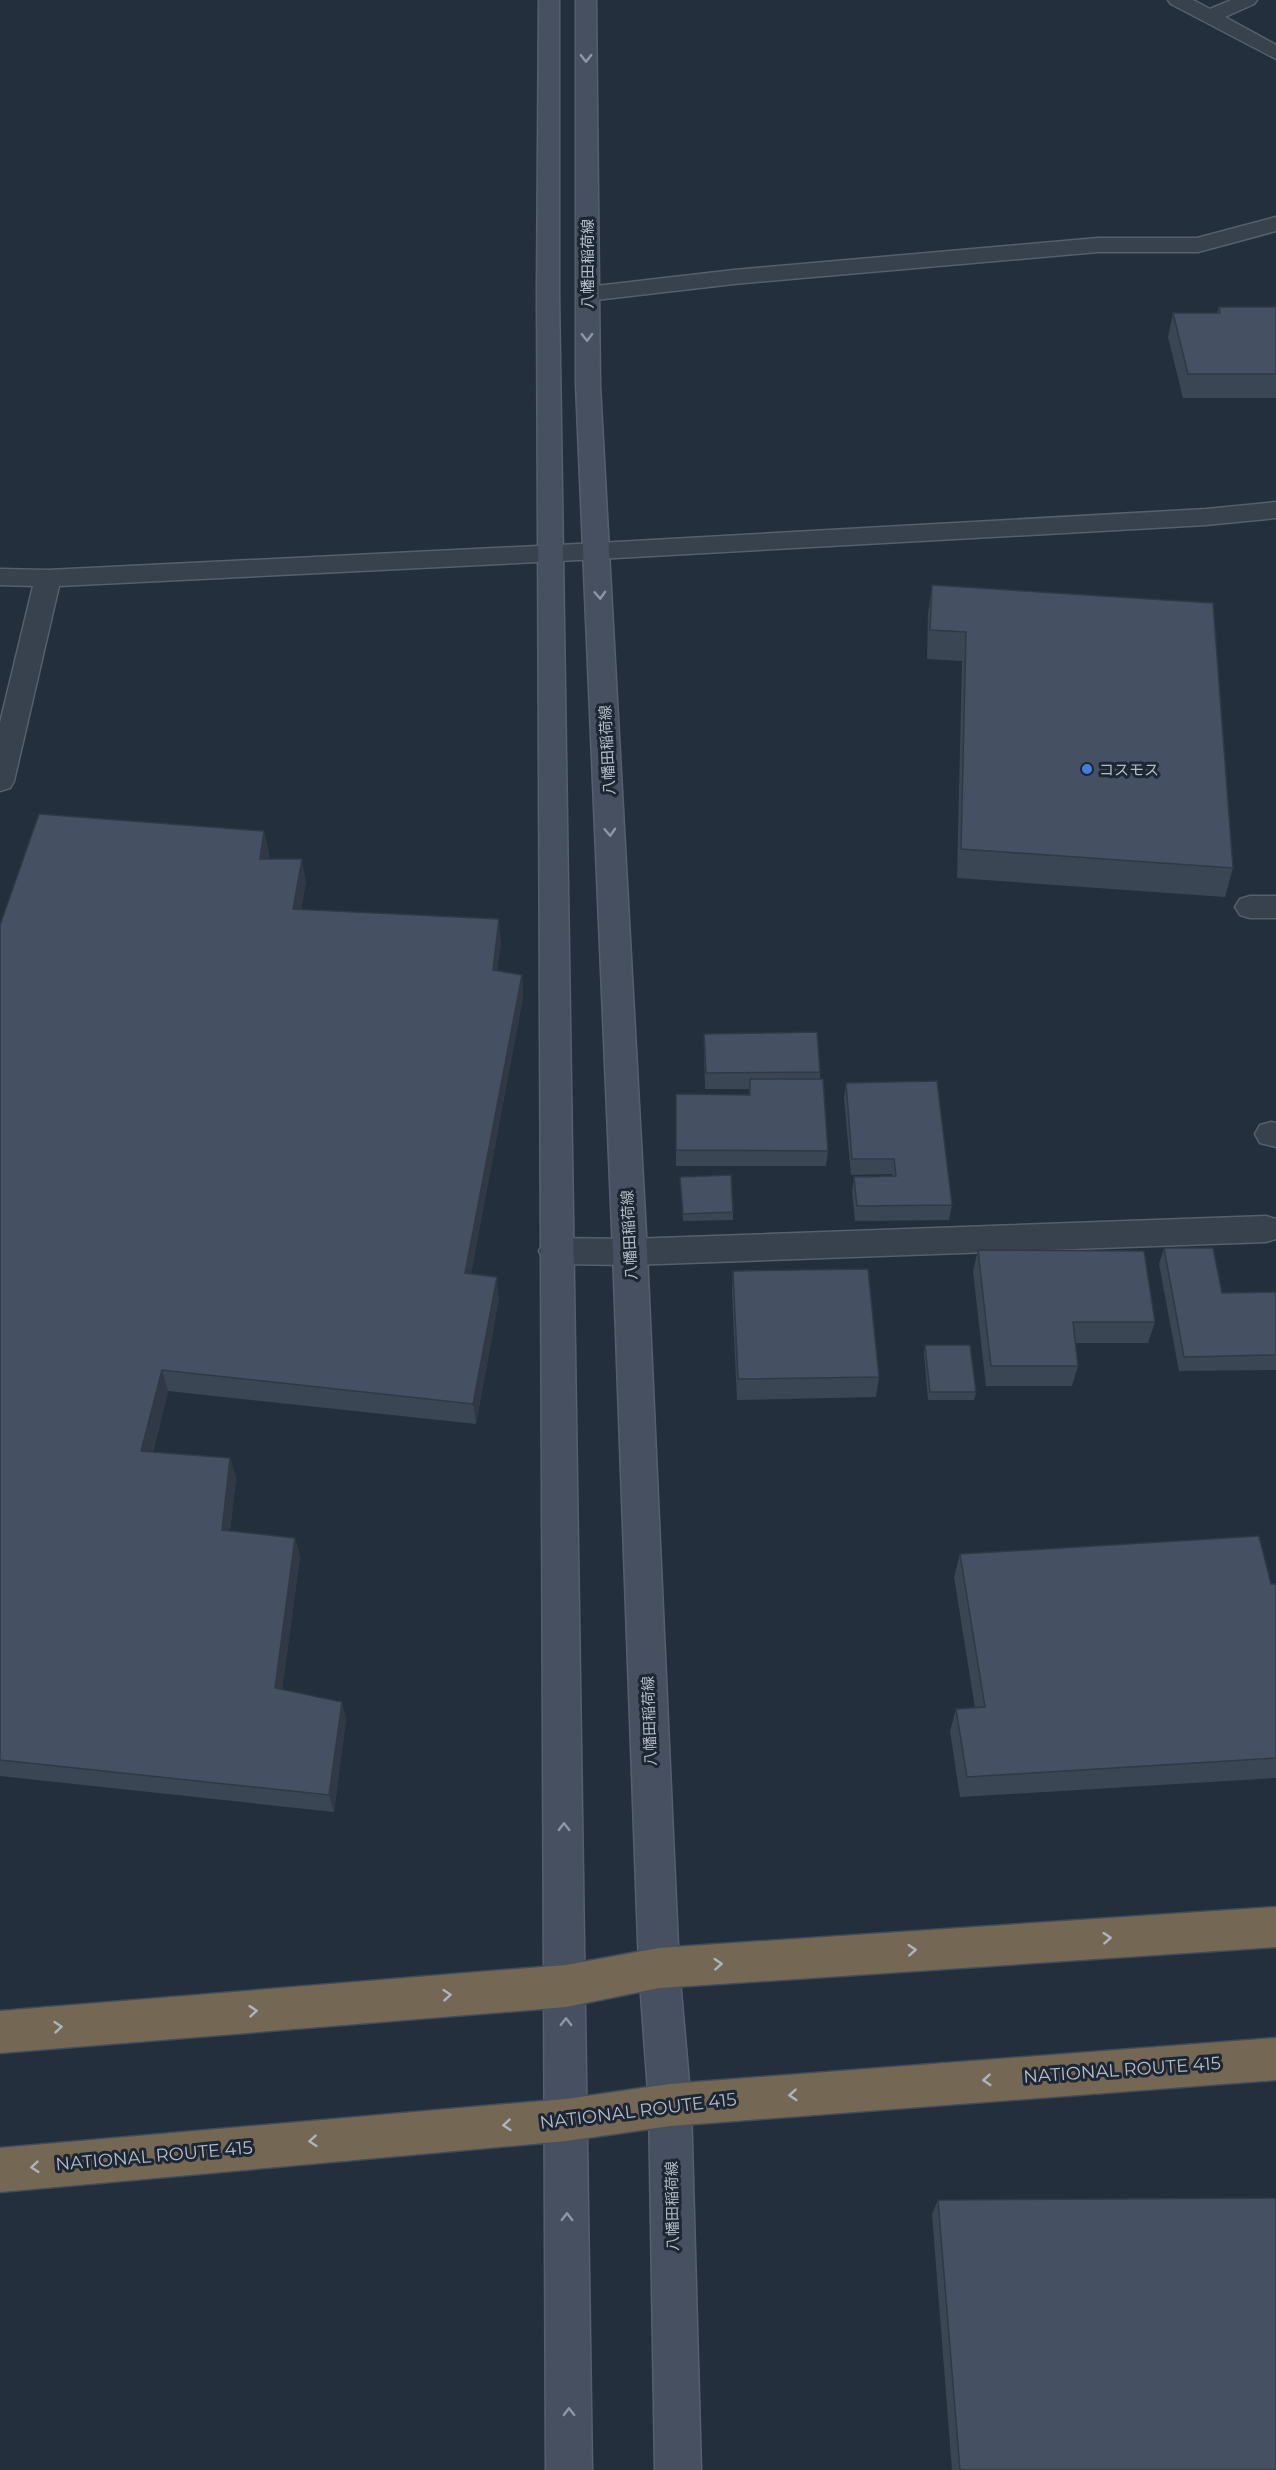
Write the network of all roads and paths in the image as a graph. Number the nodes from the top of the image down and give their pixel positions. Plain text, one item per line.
1 (549, 0) edge
2 (586, 0) edge
3 (1178, 0) edge
4 (1247, 0) edge
5 (1209, 17) junction
6 (1276, 53) edge
7 (1276, 224) edge
8 (587, 294) junction
9 (1276, 510) edge
10 (597, 551) junction
11 (550, 552) junction
12 (0, 578) edge
13 (48, 578) junction
14 (0, 781) edge
15 (1266, 1229) dead end
16 (556, 1251) junction
17 (630, 1252) junction
18 (1276, 1927) edge
19 (659, 1968) junction
20 (566, 1986) junction
21 (0, 2032) edge
22 (1276, 2059) edge
23 (670, 2104) junction
24 (566, 2120) junction
25 (0, 2170) edge
26 (569, 2470) edge
27 (678, 2470) edge

1 - 11 main road
2 -> 8 main road, 八幡田稲荷線
3 - 5 street
4 - 5 street
5 - 6 street
7 - 8 street
8 -> 10 main road, 八幡田稲荷線
9 - 10 street
10 - 11 street
10 -> 17 main road, 八幡田稲荷線
11 - 13 street
11 - 16 main road
12 - 13 street
13 - 14 street
15 - 17 street
16 - 17 street
20 -> 16 main road
17 - 19 main road, 八幡田稲荷線
19 -> 18 highway
19 - 20 highway
19 - 23 main road, 八幡田稲荷線
21 -> 20 highway
24 -> 20 main road
22 -> 23 highway, NATIONAL ROUTE 415
23 - 24 highway, NATIONAL ROUTE 415
23 - 27 main road, 八幡田稲荷線
24 -> 25 highway, NATIONAL ROUTE 415
26 -> 24 main road

